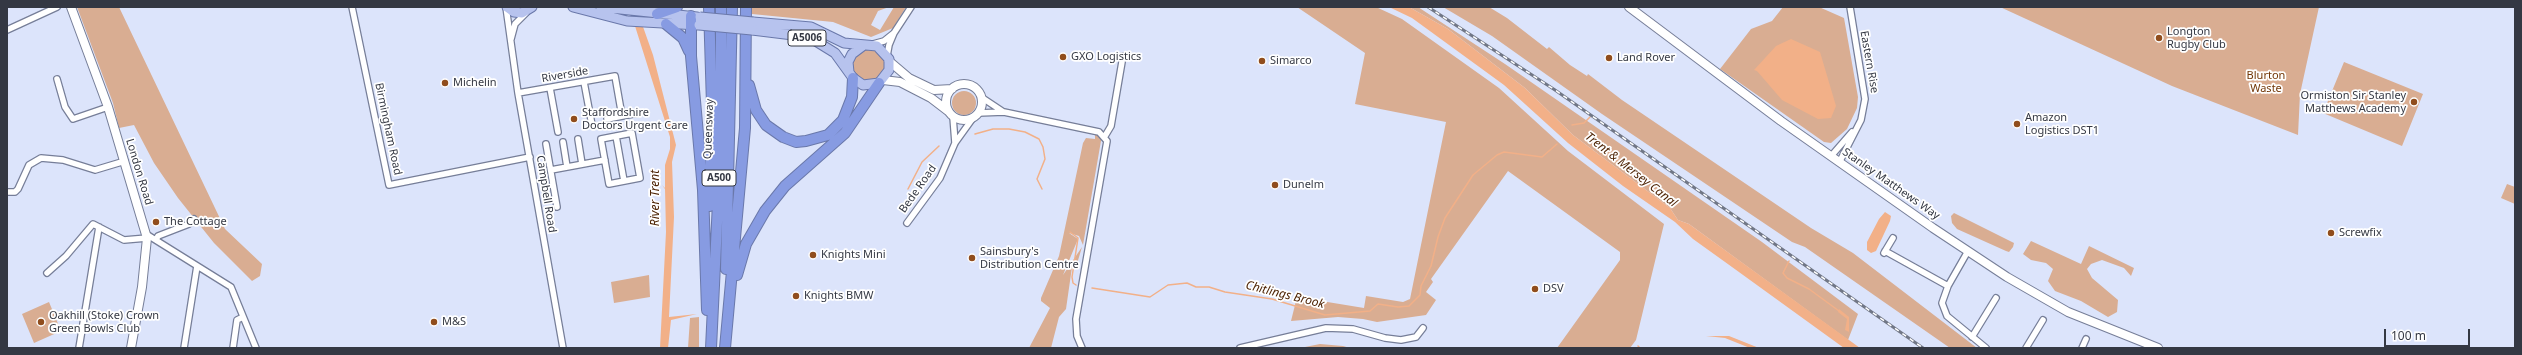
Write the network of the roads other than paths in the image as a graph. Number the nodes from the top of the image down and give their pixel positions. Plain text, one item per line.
1 (57, 7) edge
2 (71, 7) edge
3 (352, 7) edge
4 (506, 7) edge
5 (573, 7) edge
6 (601, 7) edge
7 (677, 7) edge
8 (709, 7) edge
9 (721, 7) edge
10 (732, 7) edge
11 (746, 7) edge
12 (911, 7) edge
13 (1629, 7) edge
14 (1850, 7) edge
15 (531, 9) edge
16 (656, 17) junction
17 (695, 21) junction
18 (666, 24) junction
19 (752, 26) junction
20 (7, 30) edge
21 (894, 33) junction
22 (510, 44) junction
23 (867, 45) junction
24 (691, 56) junction
25 (1123, 56) dead end
26 (888, 59) junction
27 (746, 71) junction
28 (851, 75) junction
29 (57, 79) dead end
30 (584, 82) junction
31 (881, 82) junction
32 (550, 88) junction
33 (952, 89) junction
34 (518, 93) junction
35 (981, 97) junction
36 (108, 107) junction
37 (1004, 112) junction
38 (638, 113) dead end
39 (951, 114) junction
40 (975, 115) junction
41 (622, 116) junction
42 (607, 119) dead end
43 (1861, 120) junction
44 (592, 125) dead end
45 (558, 132) dead end
46 (616, 136) junction
47 (1105, 136) junction
48 (578, 139) dead end
49 (563, 142) dead end
50 (546, 144) dead end
51 (955, 144) junction
52 (1832, 155) junction
53 (530, 157) junction
54 (605, 160) junction
55 (125, 161) junction
56 (1840, 161) junction
57 (582, 164) junction
58 (567, 167) junction
59 (551, 170) junction
60 (624, 181) junction
61 (7, 192) edge
62 (557, 207) dead end
63 (194, 219) dead end
64 (906, 223) dead end
65 (99, 227) junction
66 (146, 236) junction
67 (1892, 238) dead end
68 (156, 240) junction
69 (1968, 251) junction
70 (197, 266) junction
71 (47, 273) dead end
72 (1948, 286) junction
73 (706, 294) junction
74 (1996, 298) dead end
75 (242, 317) junction
76 (2043, 320) dead end
77 (1423, 328) dead end
78 (1972, 337) junction
79 (2086, 339) dead end
80 (80, 348) edge
81 (131, 348) edge
82 (184, 348) edge
83 (233, 348) edge
84 (256, 348) edge
85 (563, 348) edge
86 (710, 348) edge
87 (725, 348) edge
88 (1082, 348) edge
89 (1240, 348) edge
90 (1986, 348) edge
91 (2026, 348) edge
92 (2082, 348) edge
93 (2158, 348) edge

1 - 20 street
2 - 36 main road, London Road
3 - 53 street, Birmingham Road
4 - 15 main road
4 - 22 street, Campbell Road
5 - 16 main road, A5006
6 - 16 main road, A5006
7 - 16 highway
8 - 73 highway
9 - 86 highway, Queensway / A500
10 - 87 highway, Queensway / A500
11 - 27 highway
12 - 21 street
13 - 52 main road, Stanley Matthews Way
14 - 43 street, Eastern Rise
15 - 22 street, Campbell Road
16 - 17 main road, A5006
16 - 18 main road, A5006
17 - 18 main road, A5006
17 - 19 main road, A5006, bridge
17 - 24 highway
18 - 24 highway
19 - 23 main road, A5006
19 - 28 main road, A5006
21 - 23 street
21 - 26 street
22 - 34 street, Campbell Road
23 - 26 main road
23 - 28 main road
24 - 73 highway
25 - 47 street
26 - 31 main road
26 - 33 main road
27 - 28 highway
27 - 87 highway
28 - 31 main road
29 - 36 street
30 - 32 street, Riverside
30 - 41 street, Riverside
30 - 44 street
31 - 39 main road
31 - 87 highway
32 - 34 street, Riverside
32 - 45 street
33 - 35 main road
33 - 39 main road
34 - 53 street, Campbell Road
35 - 37 street
35 - 40 main road
36 - 55 main road, London Road
37 - 40 street
37 - 47 street
38 - 41 street
39 - 40 main road
39 - 51 street, Bede Road
40 - 51 street, Bede Road
41 - 42 street
43 - 52 street, Eastern Rise
43 - 56 street, Eastern Rise
46 - 54 street
46 - 60 street
46 - 60 street
47 - 88 street
48 - 57 street
49 - 58 street
50 - 59 street
51 - 64 street, Bede Road
52 - 56 main road, Stanley Matthews Way
53 - 85 street, Campbell Road
54 - 57 street
54 - 60 street
55 - 61 street
55 - 66 main road, London Road
56 - 69 main road, Stanley Matthews Way
57 - 58 street
58 - 59 street
59 - 62 street
63 - 68 street
65 - 66 street
65 - 71 street
65 - 80 street
66 - 68 street
66 - 81 main road, London Road
67 - 72 street
68 - 70 street
69 - 72 street
69 - 93 main road, Stanley Matthews Way
70 - 75 street
70 - 82 street
72 - 78 street
73 - 86 highway
74 - 78 street
75 - 83 street
75 - 84 street
76 - 91 street
77 - 89 street
78 - 90 street
79 - 92 street

